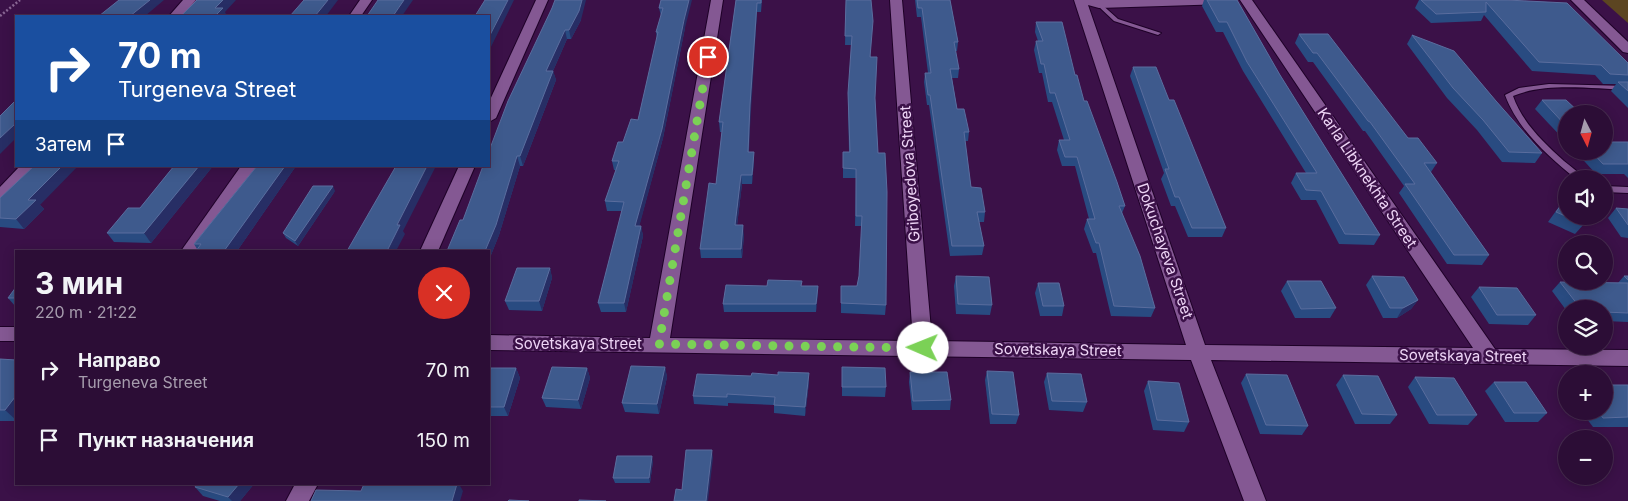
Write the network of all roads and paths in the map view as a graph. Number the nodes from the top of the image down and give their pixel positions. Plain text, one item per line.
1 (20, 0) edge
2 (190, 0) edge
3 (366, 0) edge
4 (542, 0) edge
5 (717, 0) edge
6 (896, 0) edge
7 (1081, 0) edge
8 (1240, 0) edge
9 (1246, 0) edge
10 (1577, 0) edge
11 (1099, 4) junction
12 (176, 15) edge
13 (356, 15) edge
14 (0, 16) edge
15 (1158, 33) dead end
16 (1628, 49) edge
17 (1628, 88) edge
18 (490, 116) edge
19 (28, 167) edge
20 (249, 167) edge
21 (467, 167) edge
22 (1570, 170) edge
23 (1613, 189) edge
24 (1628, 190) edge
25 (0, 197) edge
26 (191, 250) edge
27 (428, 250) edge
28 (0, 334) edge
29 (15, 334) edge
30 (490, 343) edge
31 (659, 344) junction
32 (923, 348) junction
33 (1198, 352) junction
34 (1489, 356) junction
35 (1628, 358) edge
36 (306, 485) edge
37 (297, 501) edge
38 (1254, 501) edge

1 - 14 path
2 - 12 street
3 - 13 street
4 - 18 street
5 - 31 street
6 - 32 street, Griboyedova Street
7 - 11 street
7 - 33 street, Dokuchayeva Street
8 - 11 street
9 - 34 street, Karla Libknekhta Street
10 - 16 street
11 - 15 lane
17 - 22 lane
19 - 25 street
20 - 26 street
21 - 27 street
23 - 24 lane
28 - 29 street
30 - 31 street, Sovetskaya Street
31 - 32 street, Sovetskaya Street
32 - 33 street, Sovetskaya Street
33 - 34 street, Sovetskaya Street
33 - 38 street, Dokuchayeva Street
34 - 35 street, Sovetskaya Street
36 - 37 street

